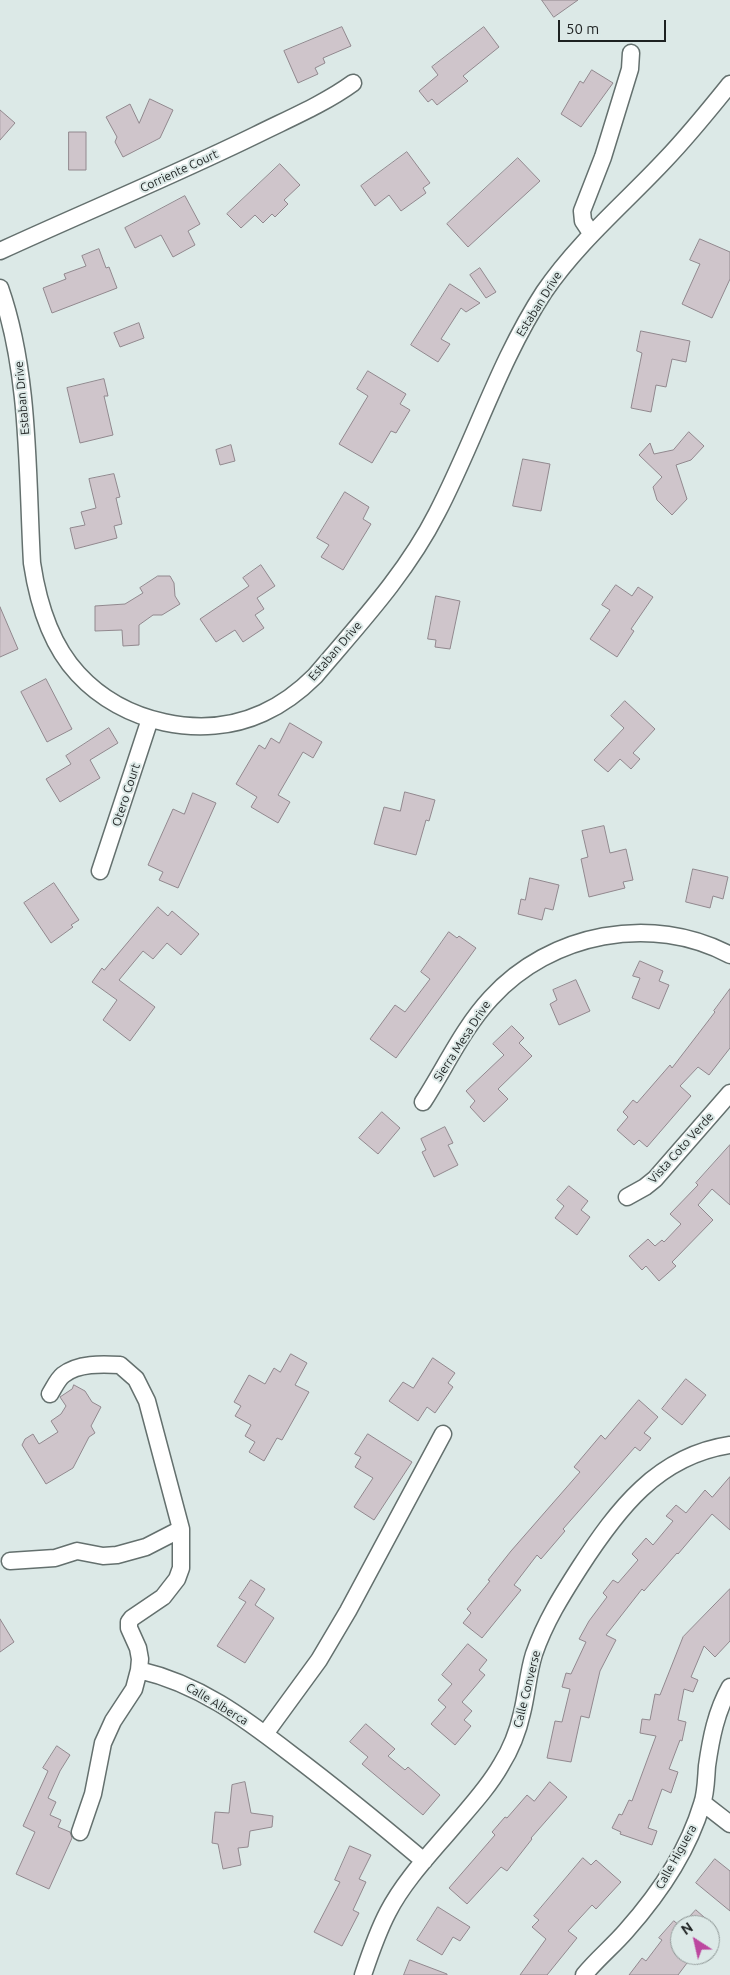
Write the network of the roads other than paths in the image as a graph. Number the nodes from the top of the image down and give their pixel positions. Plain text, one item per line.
1 (631, 53) dead end
2 (353, 82) dead end
3 (730, 84) edge
4 (591, 233) junction
5 (0, 251) edge
6 (0, 288) edge
7 (150, 719) junction
8 (100, 871) dead end
9 (730, 955) edge
10 (730, 1093) edge
11 (423, 1102) dead end
12 (627, 1197) dead end
13 (50, 1394) dead end
14 (443, 1434) dead end
15 (730, 1445) edge
16 (181, 1529) junction
17 (10, 1561) dead end
18 (139, 1670) junction
19 (730, 1686) edge
20 (265, 1734) junction
21 (703, 1803) junction
22 (730, 1824) edge
23 (80, 1832) dead end
24 (424, 1861) junction
25 (363, 1975) edge
26 (584, 1975) edge

1 - 4 street
2 - 5 street, Corriente Court
3 - 4 street, Estaban Drive
4 - 7 street, Estaban Drive
6 - 7 street, Estaban Drive
7 - 8 street, Otero Court
9 - 11 street, Sierra Mesa Drive
10 - 12 street, Vista Coto Verde
13 - 16 street
14 - 20 street
15 - 24 street, Calle Converse
16 - 17 street
16 - 18 street
18 - 20 street, Calle Alberca
18 - 23 street
19 - 21 street, Calle Higuera
20 - 24 street, Calle Alberca
21 - 22 street
21 - 26 street, Calle Higuera
24 - 25 street, Calle Converse

